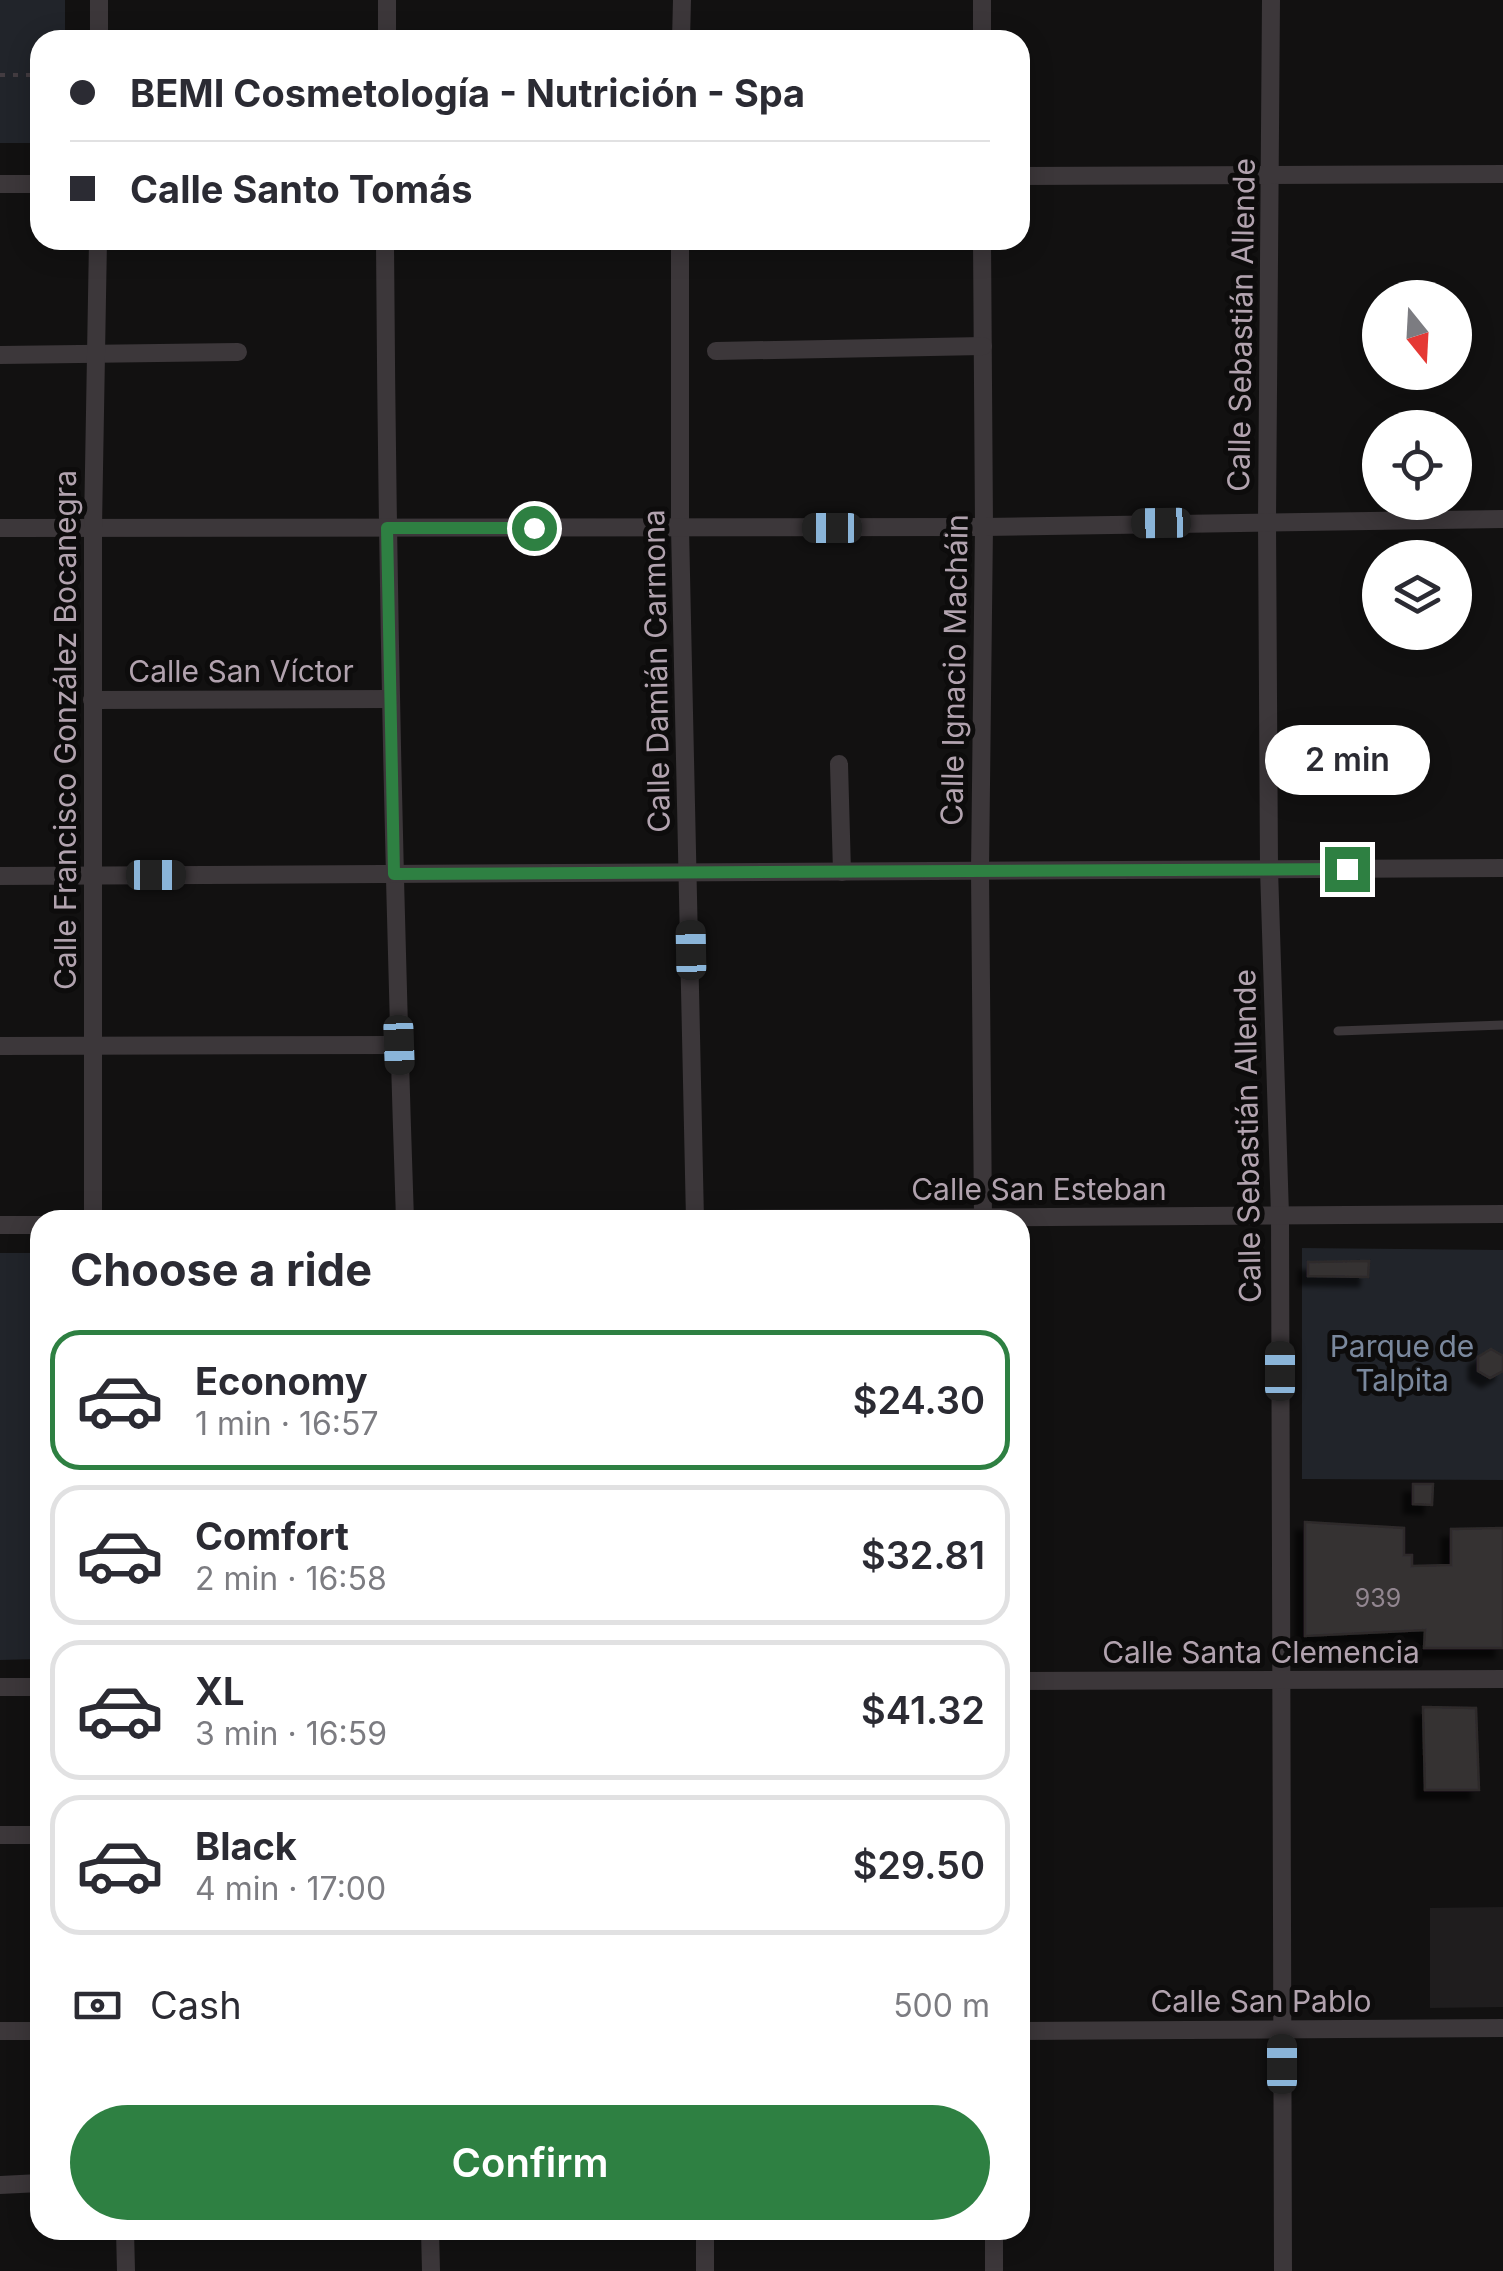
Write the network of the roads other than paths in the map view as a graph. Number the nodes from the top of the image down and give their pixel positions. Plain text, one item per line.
1 (98, 0) edge
2 (388, 0) edge
3 (682, 0) edge
4 (982, 0) edge
5 (1271, 0) edge
6 (98, 30) edge
7 (387, 30) edge
8 (682, 30) edge
9 (982, 30) edge
10 (1271, 174) junction
11 (1503, 174) edge
12 (1030, 176) edge
13 (0, 184) edge
14 (30, 184) edge
15 (98, 250) edge
16 (385, 250) edge
17 (680, 250) edge
18 (982, 250) edge
19 (983, 346) junction
20 (716, 351) dead end
21 (238, 352) dead end
22 (96, 354) junction
23 (0, 355) edge
24 (1503, 519) edge
25 (1267, 521) junction
26 (93, 527) junction
27 (984, 527) junction
28 (0, 528) edge
29 (387, 528) junction
30 (680, 528) junction
31 (390, 699) junction
32 (92, 700) junction
33 (839, 764) dead end
34 (1503, 868) edge
35 (1268, 869) junction
36 (980, 871) junction
37 (689, 872) junction
38 (842, 872) junction
39 (394, 874) junction
40 (0, 876) edge
41 (92, 876) junction
42 (1503, 1025) edge
43 (1338, 1031) dead end
44 (399, 1045) junction
45 (0, 1046) edge
46 (92, 1046) junction
47 (93, 1210) edge
48 (405, 1210) edge
49 (696, 1210) edge
50 (983, 1210) edge
51 (1503, 1214) edge
52 (1280, 1215) junction
53 (1030, 1218) edge
54 (0, 1225) edge
55 (30, 1225) edge
56 (1503, 1680) edge
57 (1281, 1681) junction
58 (1030, 1682) edge
59 (0, 1687) edge
60 (30, 1687) edge
61 (0, 1835) edge
62 (30, 1835) edge
63 (1503, 2028) edge
64 (1282, 2030) junction
65 (0, 2031) edge
66 (30, 2031) edge
67 (1030, 2032) edge
68 (30, 2184) edge
69 (0, 2185) edge
70 (126, 2240) edge
71 (430, 2240) edge
72 (705, 2240) edge
73 (994, 2240) edge
74 (126, 2271) edge
75 (432, 2271) edge
76 (705, 2271) edge
77 (994, 2271) edge
78 (1283, 2271) edge

1 - 6 street
2 - 7 street
3 - 8 street
4 - 9 street
5 - 10 street, Calle Sebastián Allende
10 - 11 street
10 - 12 street
10 - 25 street, Calle Sebastián Allende
13 - 14 street
15 - 22 street, Calle Francisco González Bocanegra
16 - 29 street
17 - 30 street, Calle Damián Carmona
18 - 19 street, Calle Ignacio Macháin
19 - 20 street
19 - 27 street, Calle Ignacio Macháin
21 - 22 street
22 - 23 street
22 - 26 street, Calle Francisco González Bocanegra
24 - 25 street
25 - 27 street
25 - 35 street, Calle Sebastián Allende
26 - 28 street
26 - 29 street
26 - 32 street, Calle Francisco González Bocanegra
27 - 30 street
27 - 36 street, Calle Ignacio Macháin
29 - 30 street
29 - 31 street
30 - 37 street, Calle Damián Carmona
31 - 32 street, Calle San Víctor
31 - 39 street
32 - 41 street, Calle Francisco González Bocanegra
33 - 38 street
34 - 35 street
35 - 36 street
35 - 52 street, Calle Sebastián Allende
36 - 38 street
36 - 50 street, Calle Ignacio Macháin
37 - 38 street
37 - 39 street
37 - 49 street, Calle Damián Carmona
39 - 41 street
39 - 44 street
40 - 41 street
41 - 46 street, Calle Francisco González Bocanegra
42 - 43 lane
44 - 46 street
44 - 48 street
45 - 46 street
46 - 47 street, Calle Francisco González Bocanegra
51 - 52 street, Calle San Esteban
52 - 53 street, Calle San Esteban
52 - 57 street, Calle Sebastián Allende
54 - 55 street
56 - 57 street, Calle Santa Clemencia
57 - 58 street, Calle Santa Clemencia
57 - 64 street, Calle Sebastián Allende
59 - 60 street
61 - 62 street
63 - 64 street, Calle San Pablo
64 - 67 street, Calle San Pablo
64 - 78 street, Calle Sebastián Allende
65 - 66 street
68 - 69 street
70 - 74 street
71 - 75 street
72 - 76 street
73 - 77 street

